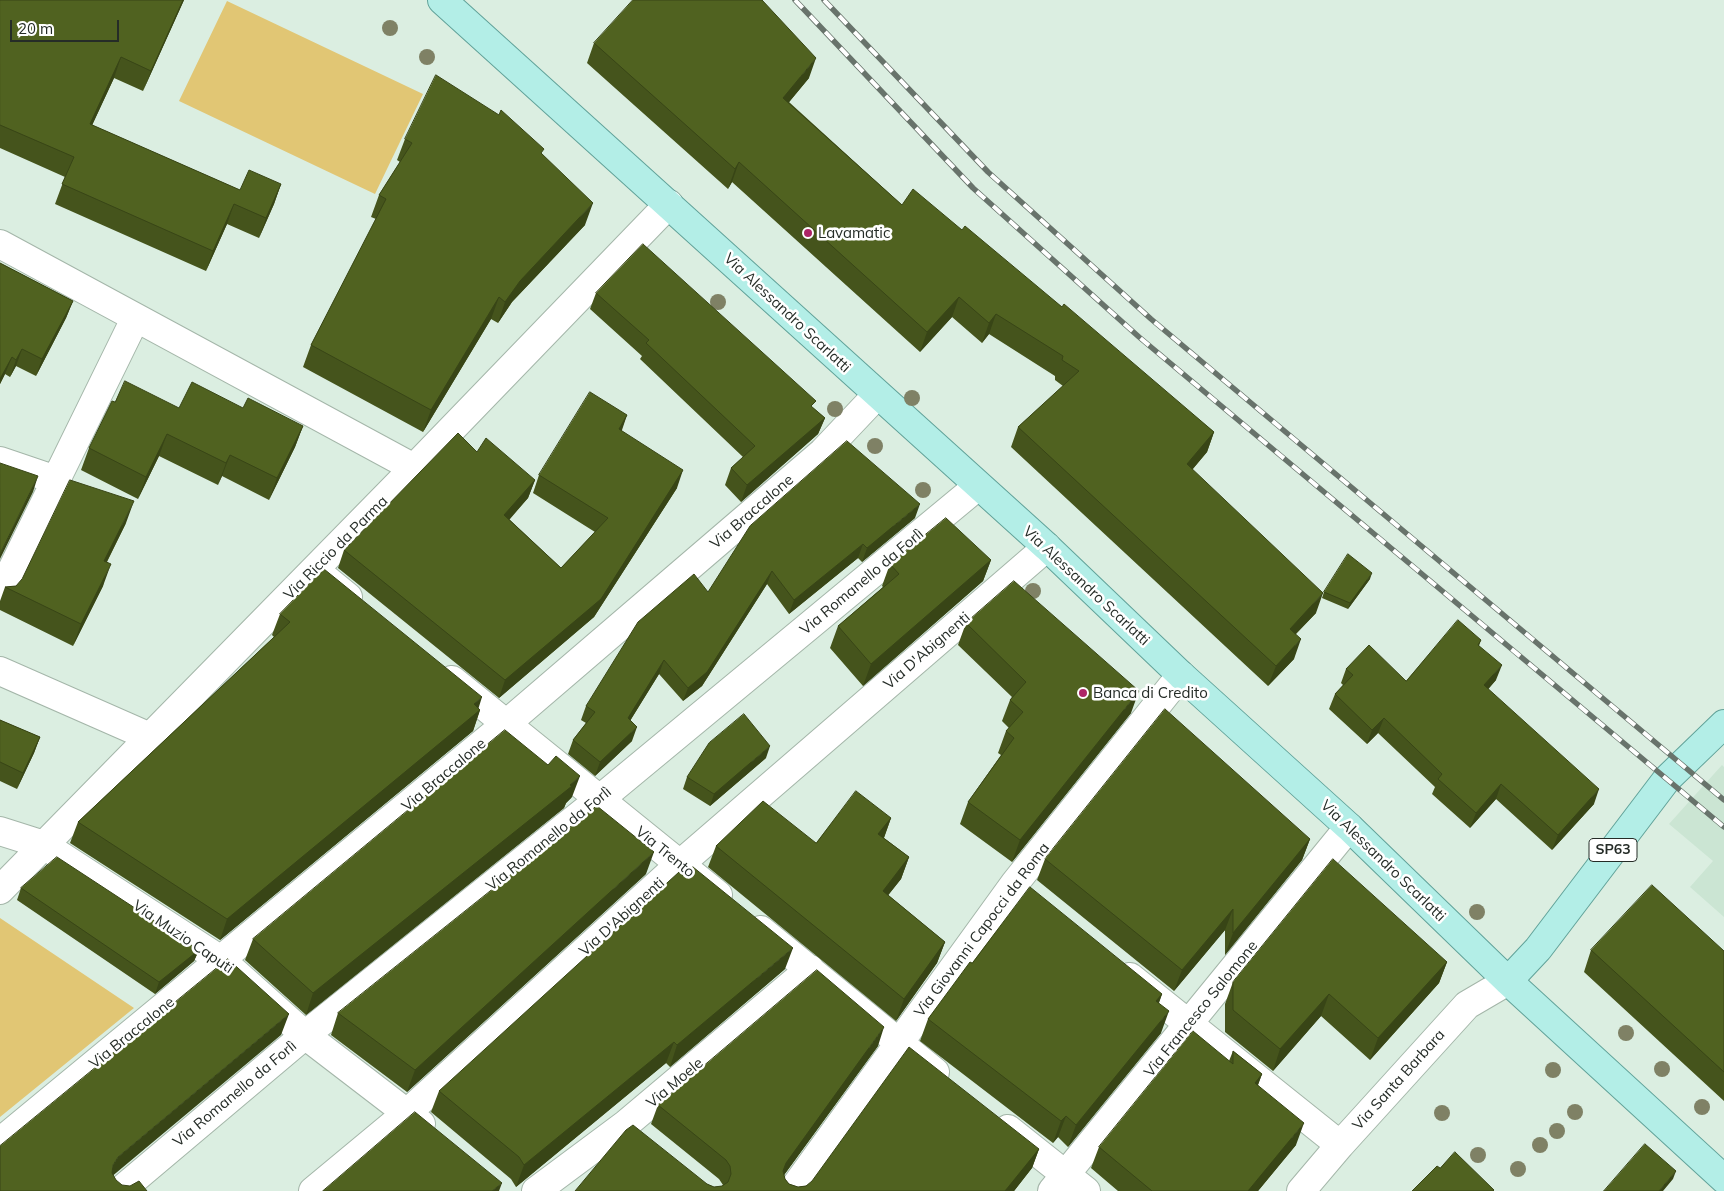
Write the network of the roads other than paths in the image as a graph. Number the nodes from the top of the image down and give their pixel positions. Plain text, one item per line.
1 (442, 0) edge
2 (669, 204) junction
3 (0, 244) edge
4 (135, 318) junction
5 (877, 395) junction
6 (0, 461) edge
7 (414, 468) junction
8 (56, 480) junction
9 (978, 486) junction
10 (1047, 547) junction
11 (314, 570) junction
12 (0, 592) edge
13 (368, 613) edge
14 (430, 662) edge
15 (0, 671) edge
16 (1181, 675) junction
17 (506, 724) junction
18 (1724, 724) edge
19 (150, 737) junction
20 (600, 799) junction
21 (1349, 827) junction
22 (0, 831) edge
23 (44, 845) junction
24 (680, 864) junction
25 (1015, 883) junction
26 (0, 890) edge
27 (1038, 902) edge
28 (221, 960) junction
29 (1113, 963) edge
30 (810, 969) junction
31 (1508, 981) junction
32 (1189, 1025) junction
33 (305, 1035) junction
34 (898, 1043) junction
35 (951, 1085) edge
36 (406, 1113) junction
37 (990, 1115) edge
38 (626, 1124) junction
39 (0, 1142) edge
40 (649, 1142) edge
41 (443, 1143) edge
42 (1340, 1145) junction
43 (1724, 1179) edge
44 (1068, 1186) edge
45 (120, 1191) edge
46 (313, 1191) edge
47 (536, 1191) edge
48 (792, 1191) edge
49 (1301, 1191) edge

1 - 2 main road, Via Alessandro Scarlatti
2 - 5 main road, Via Alessandro Scarlatti
2 - 7 street, Via Riccio da Parma
3 - 4 street
4 - 7 street
4 - 8 street
5 - 9 main road, Via Alessandro Scarlatti
5 - 17 street, Via Braccalone
6 - 8 street
7 - 11 street, Via Riccio da Parma
8 - 12 street
9 - 10 main road, Via Alessandro Scarlatti
9 - 20 street, Via Romanello da Forlì
10 - 16 main road, Via Alessandro Scarlatti
10 - 24 street, Via D'Abignenti
11 - 13 street
11 - 19 street, Via Riccio da Parma
14 - 17 street, Via Trento
15 - 19 street
16 - 21 main road, Via Alessandro Scarlatti
16 - 25 street, Via Giovanni Capocci da Roma
17 - 20 street, Via Trento
17 - 28 street, Via Braccalone
18 - 31 main road, SP63
19 - 23 street, Via Riccio da Parma
20 - 24 street, Via Trento
20 - 33 street, Via Romanello da Forlì
21 - 31 main road, Via Alessandro Scarlatti
21 - 32 street, Via Francesco Salomone
22 - 23 street, Via Muzio Caputi
23 - 26 street, Via Riccio da Parma
23 - 28 street, Via Muzio Caputi
24 - 30 street, Via Trento
24 - 36 street, Via D'Abignenti
25 - 27 street
25 - 34 street, Via Giovanni Capocci da Roma
28 - 33 street, Via Muzio Caputi
28 - 39 street, Via Braccalone
29 - 32 street
30 - 34 street, Via Trento
30 - 38 street, Via Moele
31 - 42 street, Via Santa Barbara
31 - 43 main road, Via Alessandro Scarlatti
32 - 42 street
32 - 44 street, Via Francesco Salomone
33 - 36 street, Via Muzio Caputi
33 - 45 street, Via Romanello da Forlì
34 - 35 street, Via Trento
34 - 48 street, Via Giovanni Capocci da Roma
36 - 41 street, Via Muzio Caputi
36 - 46 street, Via D'Abignenti
37 - 44 street
38 - 40 street
38 - 47 street, Via Moele
42 - 49 street, Via Santa Barbara

